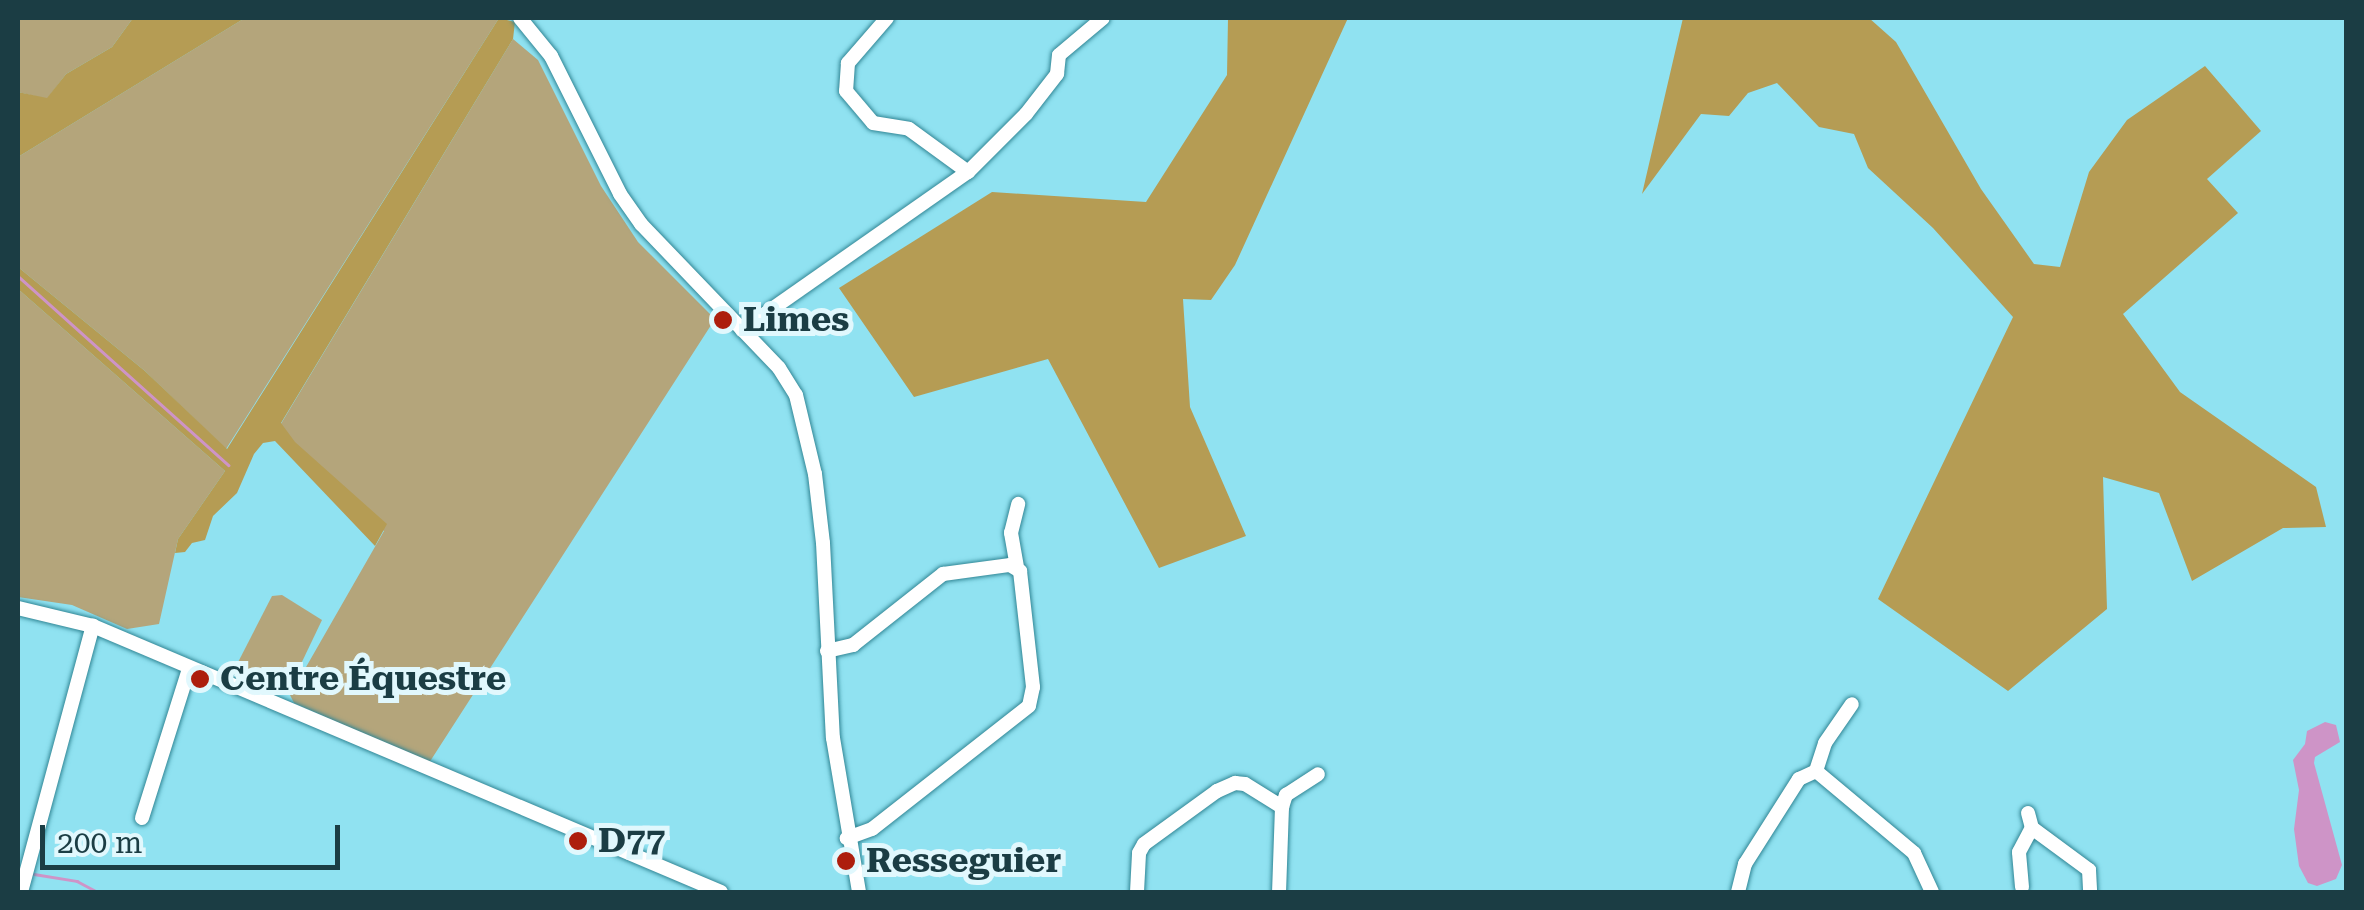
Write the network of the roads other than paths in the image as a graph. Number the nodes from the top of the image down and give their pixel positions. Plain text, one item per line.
1 (520, 18) edge
2 (887, 18) edge
3 (1103, 18) edge
4 (968, 172) junction
5 (742, 330) junction
6 (1018, 504) dead end
7 (1017, 567) junction
8 (18, 608) edge
9 (93, 626) junction
10 (827, 650) junction
11 (189, 669) junction
12 (1852, 704) dead end
13 (1816, 771) junction
14 (1318, 774) dead end
15 (1282, 807) junction
16 (142, 818) dead end
17 (847, 838) junction
18 (2022, 887) dead end
19 (857, 889) edge
20 (20, 892) edge
21 (721, 892) edge
22 (1137, 892) edge
23 (1279, 892) edge
24 (1738, 892) edge
25 (1932, 892) edge
26 (2090, 892) edge

1 - 5 street
2 - 4 street
3 - 4 street
4 - 5 street
5 - 10 street
6 - 7 street
7 - 10 street
7 - 17 street
8 - 9 street
9 - 11 street
9 - 20 street
10 - 17 street
11 - 16 street
11 - 21 street
12 - 13 street
13 - 24 street
13 - 25 street
14 - 15 street
15 - 22 street
15 - 23 street
17 - 19 street
18 - 26 street

